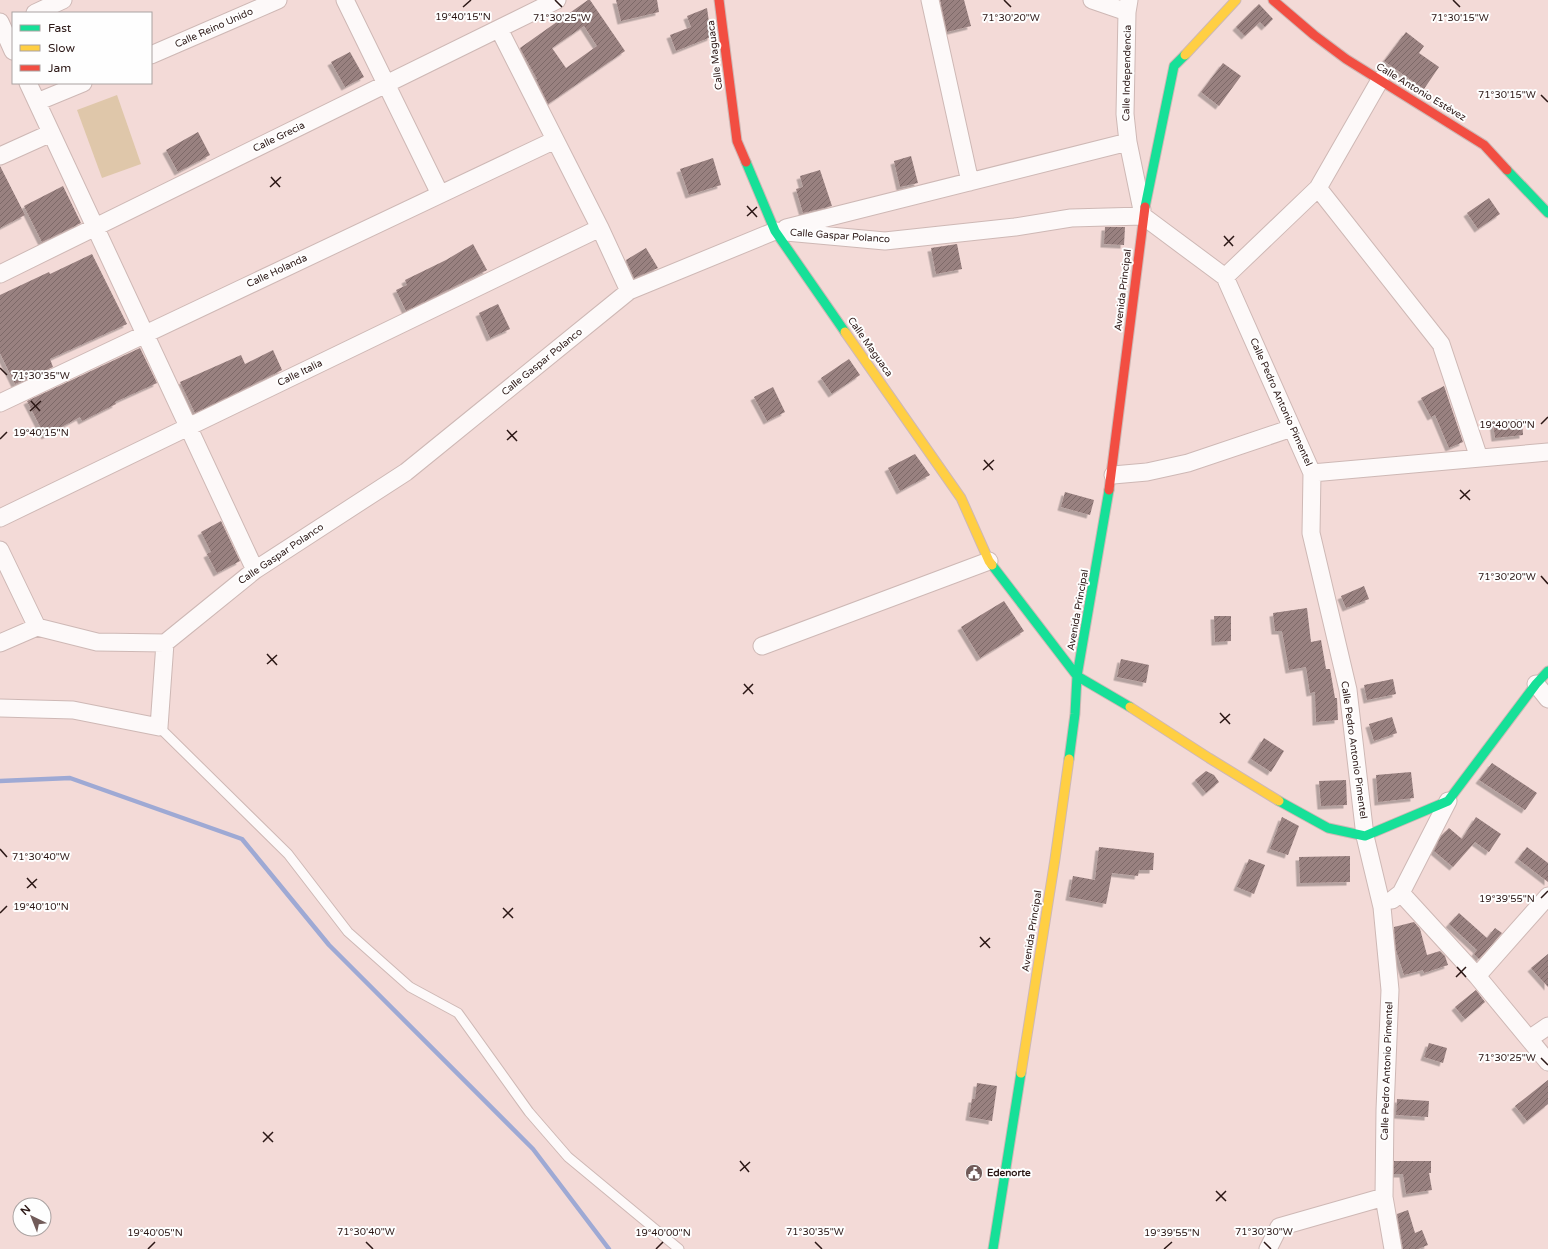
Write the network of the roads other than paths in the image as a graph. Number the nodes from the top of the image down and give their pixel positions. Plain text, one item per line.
1 (63, 0) edge
2 (278, 0) edge
3 (345, 0) edge
4 (557, 0) edge
5 (930, 0) edge
6 (1092, 0) edge
7 (1273, 0) edge
8 (722, 1) edge
9 (1232, 2) edge
10 (1128, 6) edge
11 (37, 12) edge
12 (4, 26) edge
13 (499, 29) junction
14 (12, 47) edge
15 (152, 55) edge
16 (1380, 80) junction
17 (28, 84) edge
18 (81, 84) edge
19 (387, 84) junction
20 (36, 102) junction
21 (51, 133) junction
22 (555, 140) junction
23 (1128, 142) junction
24 (0, 156) edge
25 (970, 182) junction
26 (1318, 188) junction
27 (440, 194) junction
28 (1548, 213) edge
29 (1143, 216) junction
30 (95, 227) junction
31 (600, 228) junction
32 (775, 231) junction
33 (0, 274) edge
34 (1226, 277) junction
35 (629, 291) junction
36 (145, 334) junction
37 (0, 403) edge
38 (188, 427) junction
39 (1292, 428) junction
40 (1548, 452) edge
41 (1479, 458) junction
42 (1312, 473) junction
43 (1112, 474) junction
44 (0, 518) edge
45 (0, 550) edge
46 (989, 561) junction
47 (255, 570) junction
48 (37, 627) junction
49 (0, 643) edge
50 (165, 643) junction
51 (762, 646) dead end
52 (1548, 671) edge
53 (1078, 676) junction
54 (1536, 684) junction
55 (1548, 699) edge
56 (0, 708) edge
57 (159, 727) junction
58 (1448, 801) junction
59 (1365, 836) junction
60 (1401, 893) junction
61 (1548, 896) edge
62 (1382, 907) junction
63 (1477, 976) junction
64 (1548, 1026) edge
65 (1529, 1039) junction
66 (1548, 1062) edge
67 (1384, 1196) junction
68 (679, 1249) edge
69 (993, 1249) edge
70 (1268, 1249) edge
71 (1393, 1249) edge

1 - 11 street
2 - 15 street, Calle Reino Unido
3 - 19 street
4 - 13 street, Calle Grecia
5 - 25 street
6 - 10 street
7 - 16 street, Calle Antonio Estévez
8 - 32 street, Calle Maguaca
9 - 29 street, Avenida Principal
10 - 23 street, Calle Independencia
12 - 14 street
13 - 19 street, Calle Grecia
13 - 22 street
16 - 26 street
16 - 28 street, Calle Antonio Estévez
17 - 20 street
18 - 20 street
19 - 27 street
19 - 30 street, Calle Grecia
20 - 21 street
21 - 24 street
21 - 30 street
22 - 27 street, Calle Holanda
22 - 31 street
23 - 25 street
23 - 29 street, Calle Independencia
25 - 32 street
26 - 34 street
26 - 41 street
27 - 36 street, Calle Holanda
29 - 32 street, Calle Gaspar Polanco
29 - 34 street
29 - 43 street, Avenida Principal
30 - 33 street, Calle Grecia
30 - 36 street
31 - 35 street
31 - 38 street, Calle Italia
32 - 35 street, Calle Gaspar Polanco
32 - 46 street, Calle Maguaca
34 - 39 street, Calle Pedro Antonio Pimentel
35 - 47 street, Calle Gaspar Polanco
36 - 37 street, Calle Holanda
36 - 38 street
38 - 44 street, Calle Italia
38 - 47 street
39 - 42 street, Calle Pedro Antonio Pimentel
39 - 43 street
40 - 41 street
41 - 42 street
42 - 59 street, Calle Pedro Antonio Pimentel
43 - 53 street, Avenida Principal
45 - 48 street
46 - 51 street
46 - 53 street, Calle Maguaca
47 - 50 street, Calle Gaspar Polanco
48 - 49 street
48 - 50 street
50 - 57 street
52 - 54 street
53 - 59 street
53 - 69 street, Avenida Principal
54 - 55 street
54 - 58 street
56 - 57 street
57 - 68 lane
58 - 59 street
58 - 60 street
59 - 62 street, Calle Pedro Antonio Pimentel
60 - 62 street
60 - 63 street
61 - 63 street
62 - 67 street, Calle Pedro Antonio Pimentel
63 - 65 street
64 - 65 street
65 - 66 street
67 - 70 street
67 - 71 street, Calle Pedro Antonio Pimentel

